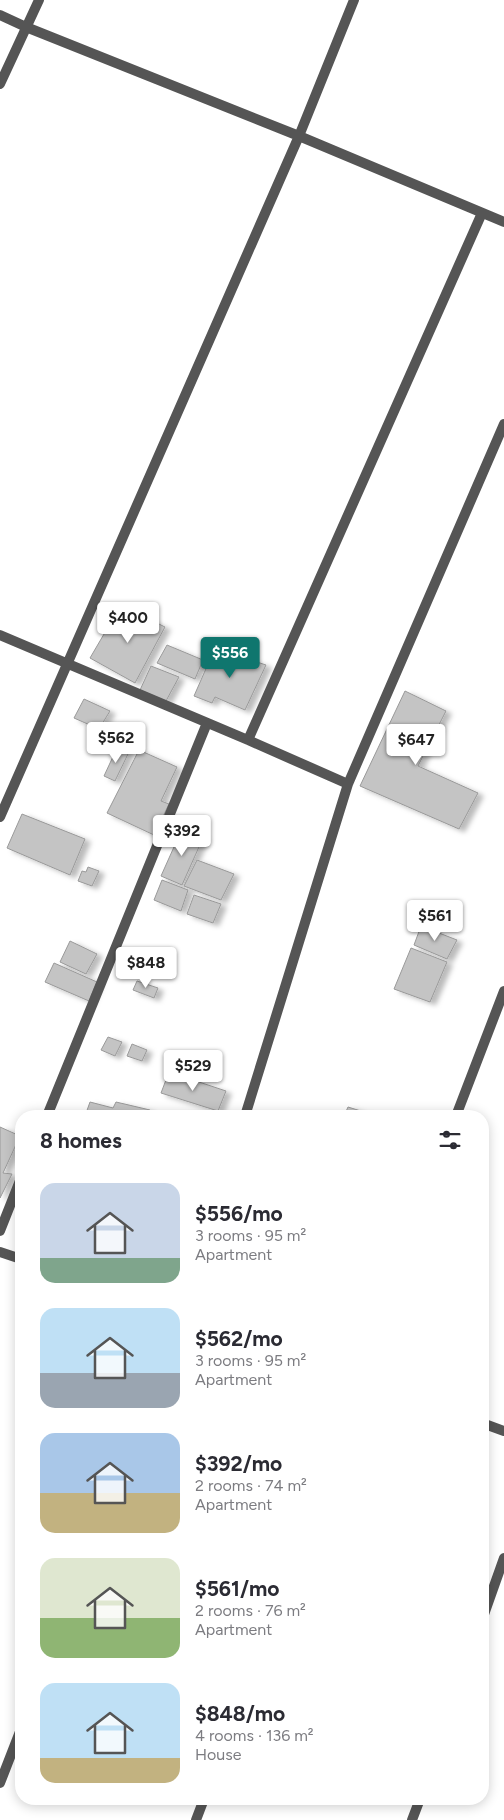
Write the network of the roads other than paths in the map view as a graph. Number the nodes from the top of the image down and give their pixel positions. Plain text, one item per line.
1 (39, 0) edge
2 (354, 0) edge
3 (0, 15) edge
4 (26, 27) junction
5 (0, 84) edge
6 (299, 136) junction
7 (482, 213) junction
8 (504, 222) edge
9 (504, 424) edge
10 (0, 635) edge
11 (67, 662) junction
12 (207, 723) junction
13 (248, 740) junction
14 (348, 784) junction
15 (0, 818) edge
16 (504, 991) edge
17 (48, 1110) edge
18 (247, 1110) edge
19 (458, 1110) edge
20 (15, 1193) edge
21 (0, 1231) edge
22 (0, 1252) edge
23 (15, 1258) edge
24 (489, 1426) edge
25 (504, 1431) edge
26 (504, 1558) edge
27 (489, 1600) edge
28 (15, 1744) edge
29 (0, 1783) edge
30 (202, 1805) edge
31 (418, 1805) edge
32 (196, 1820) edge
33 (412, 1820) edge

1 - 4 street
2 - 6 street
3 - 4 street
4 - 5 street
4 - 6 street
6 - 7 street
6 - 11 street
7 - 8 street
7 - 13 street
9 - 14 street
10 - 11 street
11 - 12 street
11 - 15 street
12 - 13 street
12 - 17 street
13 - 14 street
14 - 18 street
16 - 19 street
20 - 21 street
22 - 23 street
24 - 25 street
26 - 27 street
28 - 29 street
30 - 32 street
31 - 33 street

